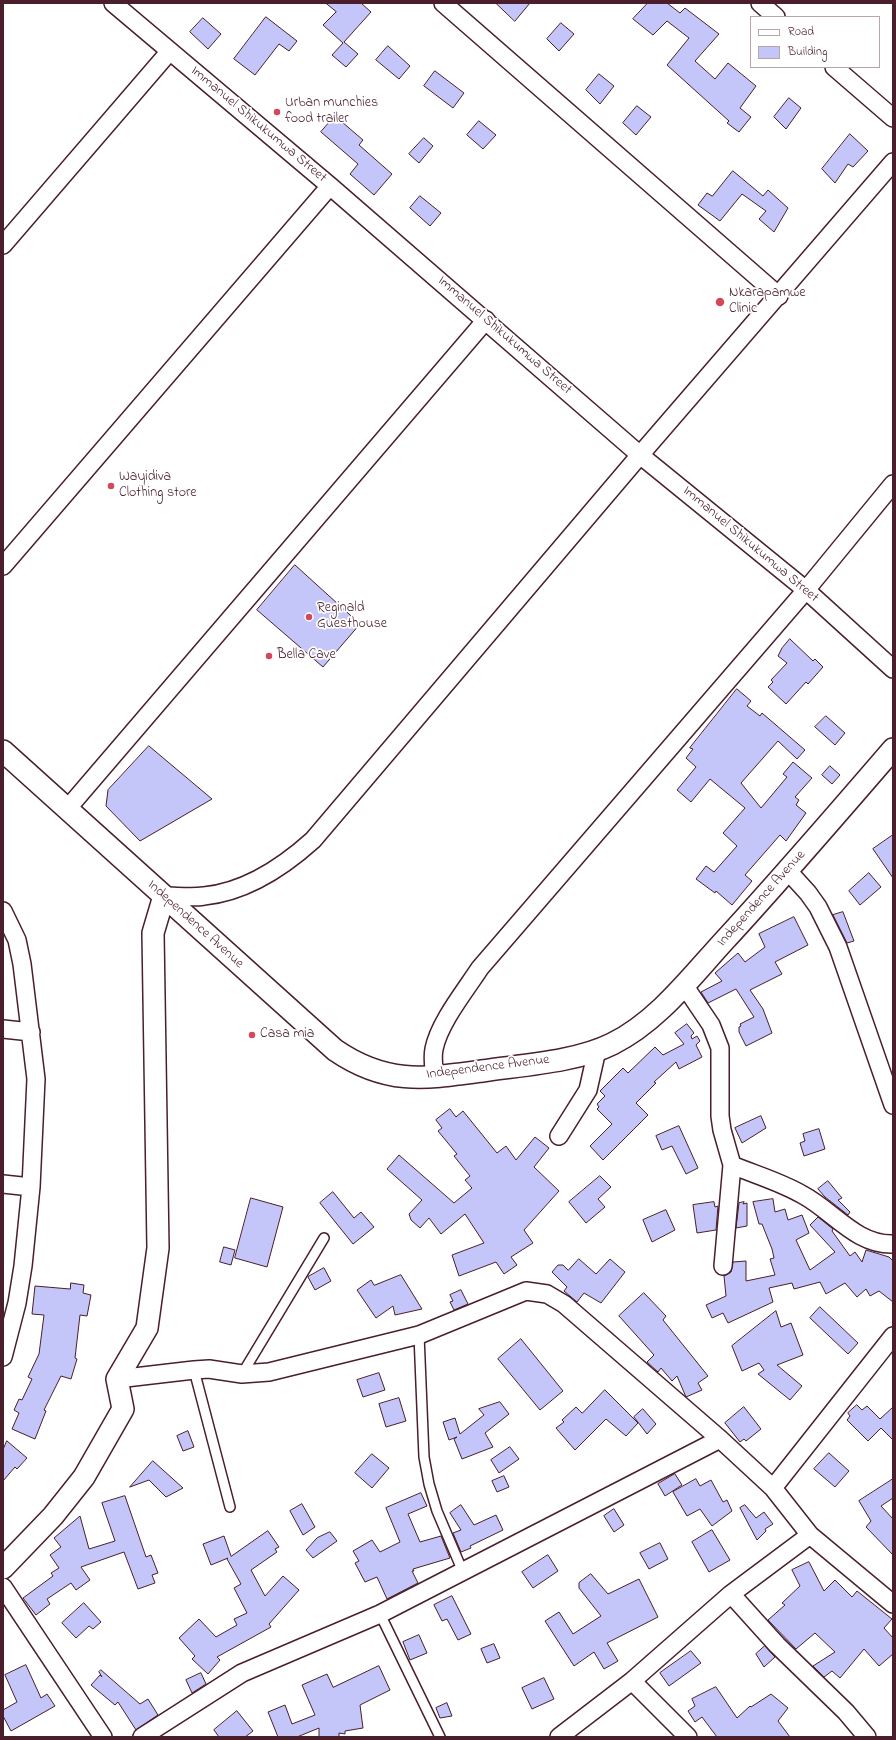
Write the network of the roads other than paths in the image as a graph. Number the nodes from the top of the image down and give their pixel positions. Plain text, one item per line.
1 (113, 3) edge
2 (443, 3) edge
3 (760, 3) edge
4 (775, 16) edge
5 (170, 51) junction
6 (835, 68) edge
7 (893, 118) edge
8 (893, 162) edge
9 (330, 186) junction
10 (3, 245) edge
11 (778, 296) junction
12 (486, 320) junction
13 (640, 455) junction
14 (893, 484) edge
15 (3, 566) edge
16 (806, 590) junction
17 (893, 669) edge
18 (893, 749) edge
19 (3, 751) edge
20 (68, 808) junction
21 (788, 871) junction
22 (164, 896) junction
23 (3, 911) edge
24 (684, 985) junction
25 (3, 1029) edge
26 (31, 1032) junction
27 (597, 1050) junction
28 (435, 1077) junction
29 (893, 1105) edge
30 (559, 1136) dead end
31 (732, 1165) junction
32 (3, 1184) edge
33 (30, 1187) junction
34 (324, 1238) dead end
35 (893, 1244) edge
36 (723, 1266) dead end
37 (419, 1335) junction
38 (893, 1336) edge
39 (6, 1339) edge
40 (3, 1357) edge
41 (194, 1370) junction
42 (242, 1374) junction
43 (117, 1379) junction
44 (720, 1439) junction
45 (773, 1488) junction
46 (230, 1508) dead end
47 (810, 1534) junction
48 (3, 1568) edge
49 (463, 1572) junction
50 (3, 1587) edge
51 (731, 1594) junction
52 (893, 1604) edge
53 (380, 1614) junction
54 (632, 1681) junction
55 (102, 1737) edge
56 (142, 1737) edge
57 (440, 1737) edge
58 (559, 1737) edge
59 (688, 1737) edge
60 (867, 1737) edge

1 - 5 street, Immanuel Shikukumwa Street
2 - 11 street
3 - 4 street
5 - 9 street, Immanuel Shikukumwa Street
5 - 10 street
6 - 7 street
8 - 11 street
9 - 12 street, Immanuel Shikukumwa Street
9 - 15 street
11 - 13 street
12 - 13 street, Immanuel Shikukumwa Street
12 - 20 street
13 - 16 street, Immanuel Shikukumwa Street
13 - 22 street
14 - 16 street
16 - 17 street, Immanuel Shikukumwa Street
16 - 28 street
18 - 21 street, Independence Avenue
19 - 20 street, Independence Avenue
20 - 22 street, Independence Avenue
21 - 24 street, Independence Avenue
21 - 29 street
22 - 28 street, Independence Avenue
22 - 43 street
23 - 26 street
24 - 27 street, Independence Avenue
24 - 31 street
25 - 26 street
26 - 33 street
27 - 28 street, Independence Avenue
27 - 30 street
31 - 35 street
31 - 36 street
32 - 33 street
33 - 39 street
34 - 42 lane
37 - 42 street
37 - 44 street
37 - 49 lane
38 - 45 street
39 - 40 street
41 - 42 street
41 - 43 street
41 - 46 lane
43 - 48 street
44 - 45 street
44 - 49 street
45 - 47 street
47 - 51 street
47 - 52 street
49 - 53 street
50 - 55 street
51 - 54 street
51 - 60 street
53 - 56 street
53 - 57 lane
54 - 58 street
54 - 59 street

